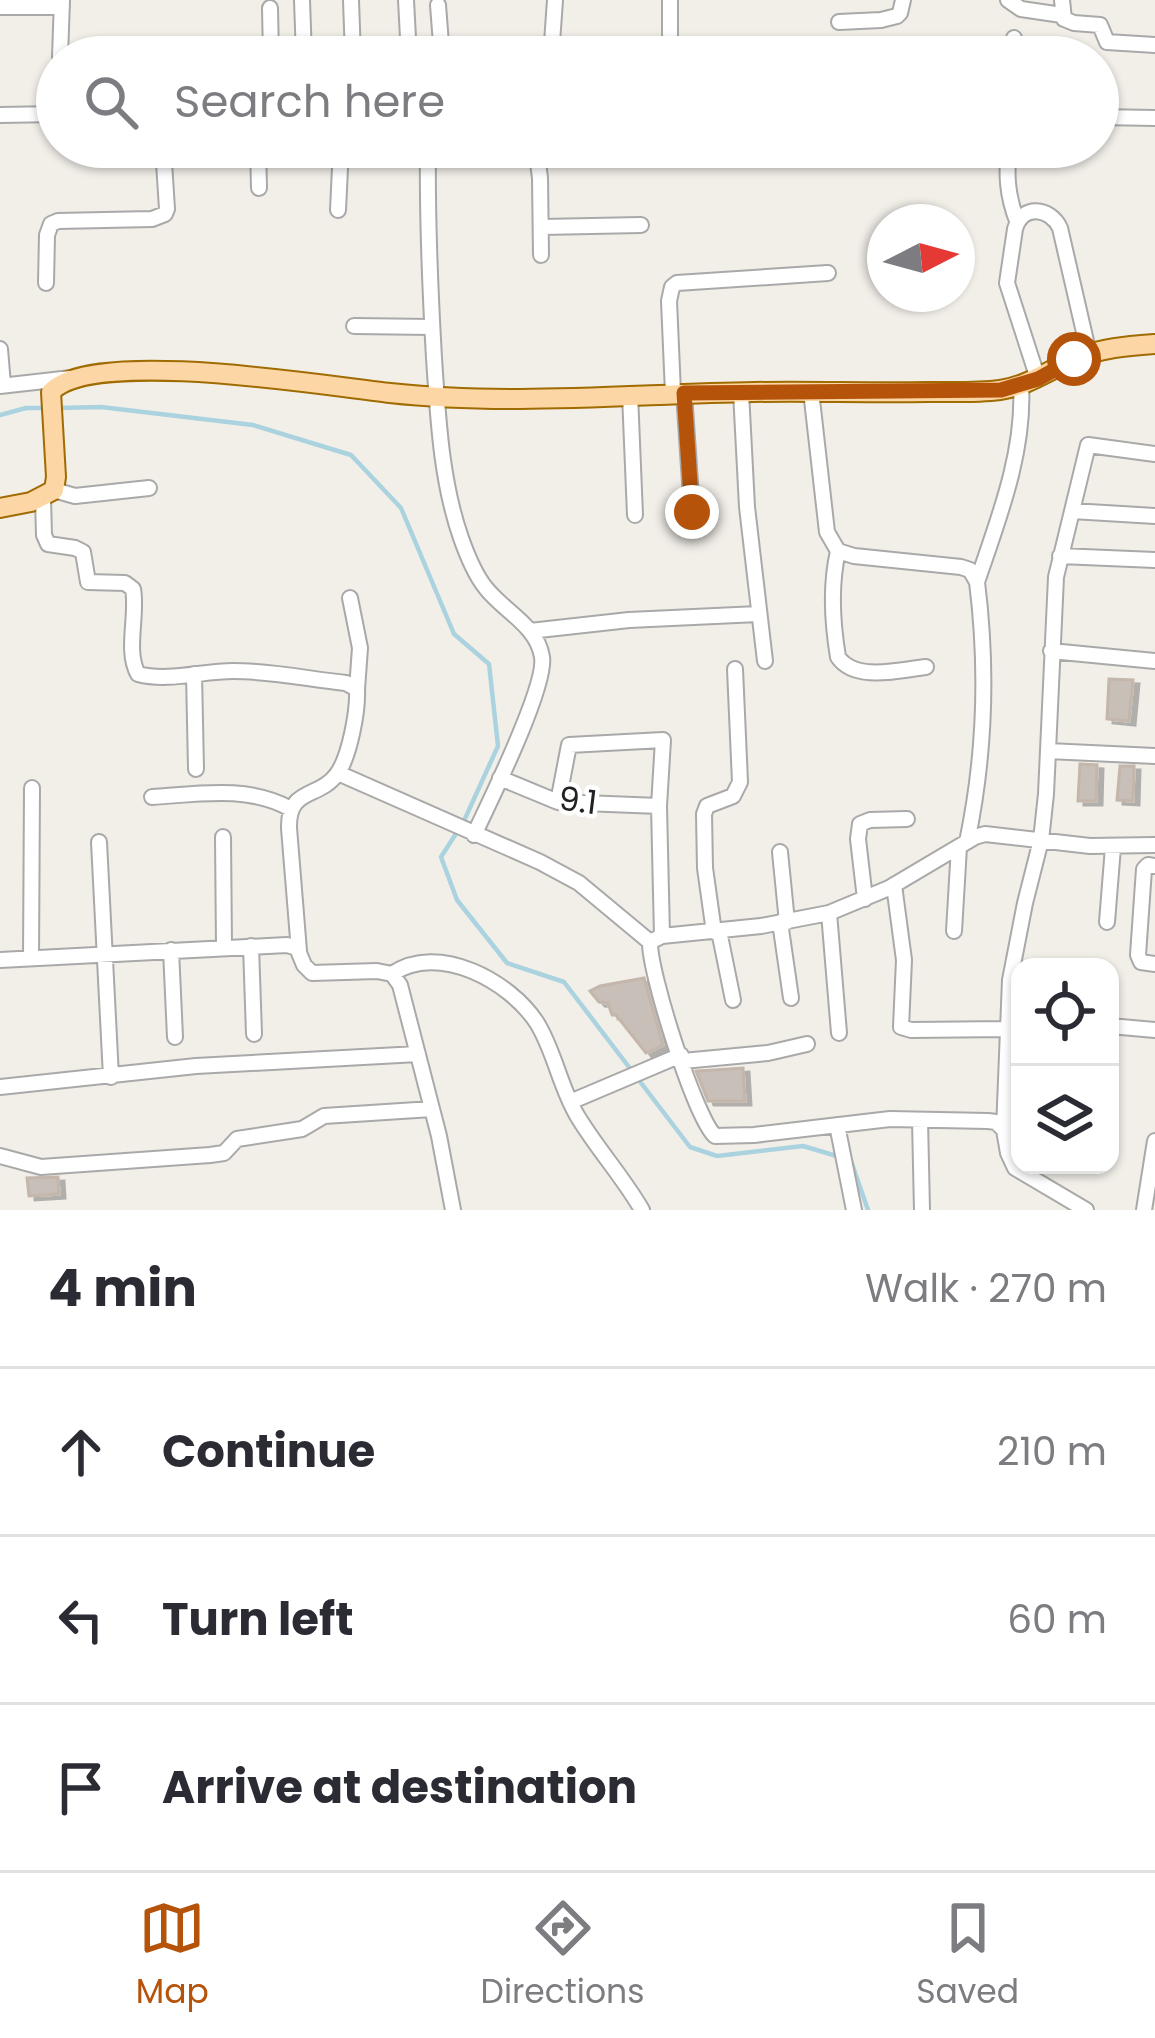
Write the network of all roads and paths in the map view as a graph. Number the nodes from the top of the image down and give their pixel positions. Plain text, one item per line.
1 (302, 0) edge
2 (352, 0) edge
3 (406, 0) edge
4 (555, 0) edge
5 (670, 0) edge
6 (903, 0) edge
7 (1008, 0) edge
8 (62, 3) edge
9 (438, 5) dead end
10 (0, 7) edge
11 (270, 8) dead end
12 (1062, 8) edge
13 (839, 22) dead end
14 (61, 36) edge
15 (271, 36) edge
16 (303, 36) edge
17 (353, 36) edge
18 (408, 36) edge
19 (440, 36) edge
20 (552, 36) edge
21 (670, 36) edge
22 (1105, 36) edge
23 (1119, 43) edge
24 (1155, 45) edge
25 (36, 114) edge
26 (0, 115) edge
27 (1119, 117) edge
28 (1155, 118) edge
29 (164, 168) edge
30 (259, 168) edge
31 (340, 168) edge
32 (428, 168) edge
33 (538, 168) edge
34 (1007, 168) edge
35 (259, 188) dead end
36 (338, 210) dead end
37 (1017, 221) junction
38 (641, 225) dead end
39 (542, 227) junction
40 (541, 255) dead end
41 (828, 273) dead end
42 (46, 283) dead end
43 (354, 326) dead end
44 (432, 327) junction
45 (1155, 344) edge
46 (0, 349) edge
47 (1089, 354) junction
48 (71, 378) junction
49 (1029, 382) junction
50 (2, 386) edge
51 (811, 391) junction
52 (741, 392) junction
53 (678, 393) junction
54 (630, 394) junction
55 (436, 396) junction
56 (1155, 454) edge
57 (149, 488) dead end
58 (49, 494) junction
59 (0, 508) edge
60 (1072, 511) junction
61 (692, 512) dead end
62 (635, 515) dead end
63 (1155, 516) edge
64 (838, 551) junction
65 (1060, 556) junction
66 (1155, 560) edge
67 (977, 582) junction
68 (350, 598) dead end
69 (758, 614) junction
70 (530, 631) junction
71 (1051, 651) junction
72 (765, 661) dead end
73 (1155, 662) edge
74 (926, 667) dead end
75 (735, 669) dead end
76 (194, 674) junction
77 (357, 689) junction
78 (1048, 751) junction
79 (1155, 756) edge
80 (196, 769) dead end
81 (338, 773) junction
82 (500, 778) junction
83 (32, 788) dead end
84 (152, 797) dead end
85 (558, 802) junction
86 (659, 806) junction
87 (291, 809) junction
88 (907, 820) dead end
89 (472, 834) junction
90 (223, 837) dead end
91 (1041, 840) junction
92 (99, 842) dead end
93 (963, 844) junction
94 (1155, 845) edge
95 (1113, 847) junction
96 (780, 852) dead end
97 (1155, 866) edge
98 (894, 885) junction
99 (865, 899) junction
100 (829, 913) junction
101 (783, 922) junction
102 (1107, 922) dead end
103 (954, 931) dead end
104 (717, 932) junction
105 (656, 939) junction
106 (224, 946) junction
107 (250, 946) junction
108 (171, 950) junction
109 (299, 951) junction
110 (103, 953) junction
111 (31, 958) junction
112 (1016, 958) edge
113 (0, 959) edge
114 (1155, 964) edge
115 (392, 974) junction
116 (790, 998) dead end
117 (733, 1000) dead end
118 (1011, 1021) edge
119 (1119, 1027) edge
120 (1155, 1030) edge
121 (839, 1033) dead end
122 (254, 1034) dead end
123 (1011, 1035) edge
124 (175, 1037) dead end
125 (807, 1044) dead end
126 (418, 1054) junction
127 (682, 1058) junction
128 (111, 1077) junction
129 (0, 1087) edge
130 (570, 1102) junction
131 (432, 1109) junction
132 (920, 1120) junction
133 (837, 1125) junction
134 (1004, 1130) junction
135 (1155, 1141) edge
136 (0, 1156) edge
137 (453, 1210) edge
138 (642, 1210) edge
139 (854, 1210) edge
140 (922, 1210) edge
141 (1086, 1210) edge
142 (1144, 1210) edge

1 - 16 street
2 - 17 street
3 - 18 street
4 - 20 street
5 - 21 street
6 - 13 street
7 - 12 street
8 - 10 street
8 - 14 street
9 - 19 street
11 - 15 street
12 - 22 street
23 - 24 street
25 - 26 street
27 - 28 street
29 - 42 street
30 - 35 street
31 - 36 street
32 - 44 street
33 - 39 street
34 - 37 street
37 - 47 street
37 - 49 street
38 - 39 street
39 - 40 street
41 - 53 street
43 - 44 street
44 - 55 street
45 - 47 main road
46 - 50 street
47 - 49 main road
48 - 50 street
48 - 55 main road
48 - 58 main road
49 - 51 main road
49 - 67 street
51 - 52 main road
51 - 64 street
52 - 53 main road
52 - 69 street
53 - 54 main road
53 - 61 street
54 - 55 main road
54 - 62 street
55 - 70 street
56 - 60 street
57 - 58 street
58 - 59 main road
58 - 76 street
60 - 63 street
60 - 65 street
64 - 67 street
64 - 74 street
65 - 66 street
65 - 71 street
67 - 93 street
68 - 77 street
69 - 70 street
69 - 72 street
70 - 82 street
71 - 73 street
71 - 78 street
75 - 104 street
76 - 77 street
76 - 80 street
77 - 81 street
78 - 79 street
78 - 91 street
81 - 87 street
81 - 89 street
82 - 85 street, 9.1
82 - 89 street
83 - 111 street
84 - 87 street
85 - 86 street, 9.1
85 - 86 street
86 - 105 street
87 - 109 street
88 - 99 street
89 - 105 street
90 - 106 street
91 - 93 street
91 - 95 street
91 - 112 street
92 - 110 street
93 - 98 street
93 - 103 street
94 - 95 street
95 - 102 street
96 - 101 street
97 - 114 street
98 - 99 street
98 - 118 street
99 - 100 street
100 - 101 street
100 - 121 street
101 - 104 street
101 - 116 street
104 - 105 street
104 - 117 street
105 - 127 street
106 - 107 street
106 - 108 street
107 - 109 street
107 - 122 street
108 - 110 street
108 - 124 street
109 - 115 street
110 - 111 street
110 - 128 street
111 - 113 street
115 - 126 street
115 - 130 street
119 - 120 street
123 - 134 street
125 - 127 street
126 - 128 street
126 - 131 street
127 - 130 street
127 - 133 street
128 - 129 street
130 - 138 street
131 - 136 street
131 - 137 street
132 - 133 street
132 - 134 street
132 - 140 street
133 - 139 street
134 - 141 street
135 - 142 street

